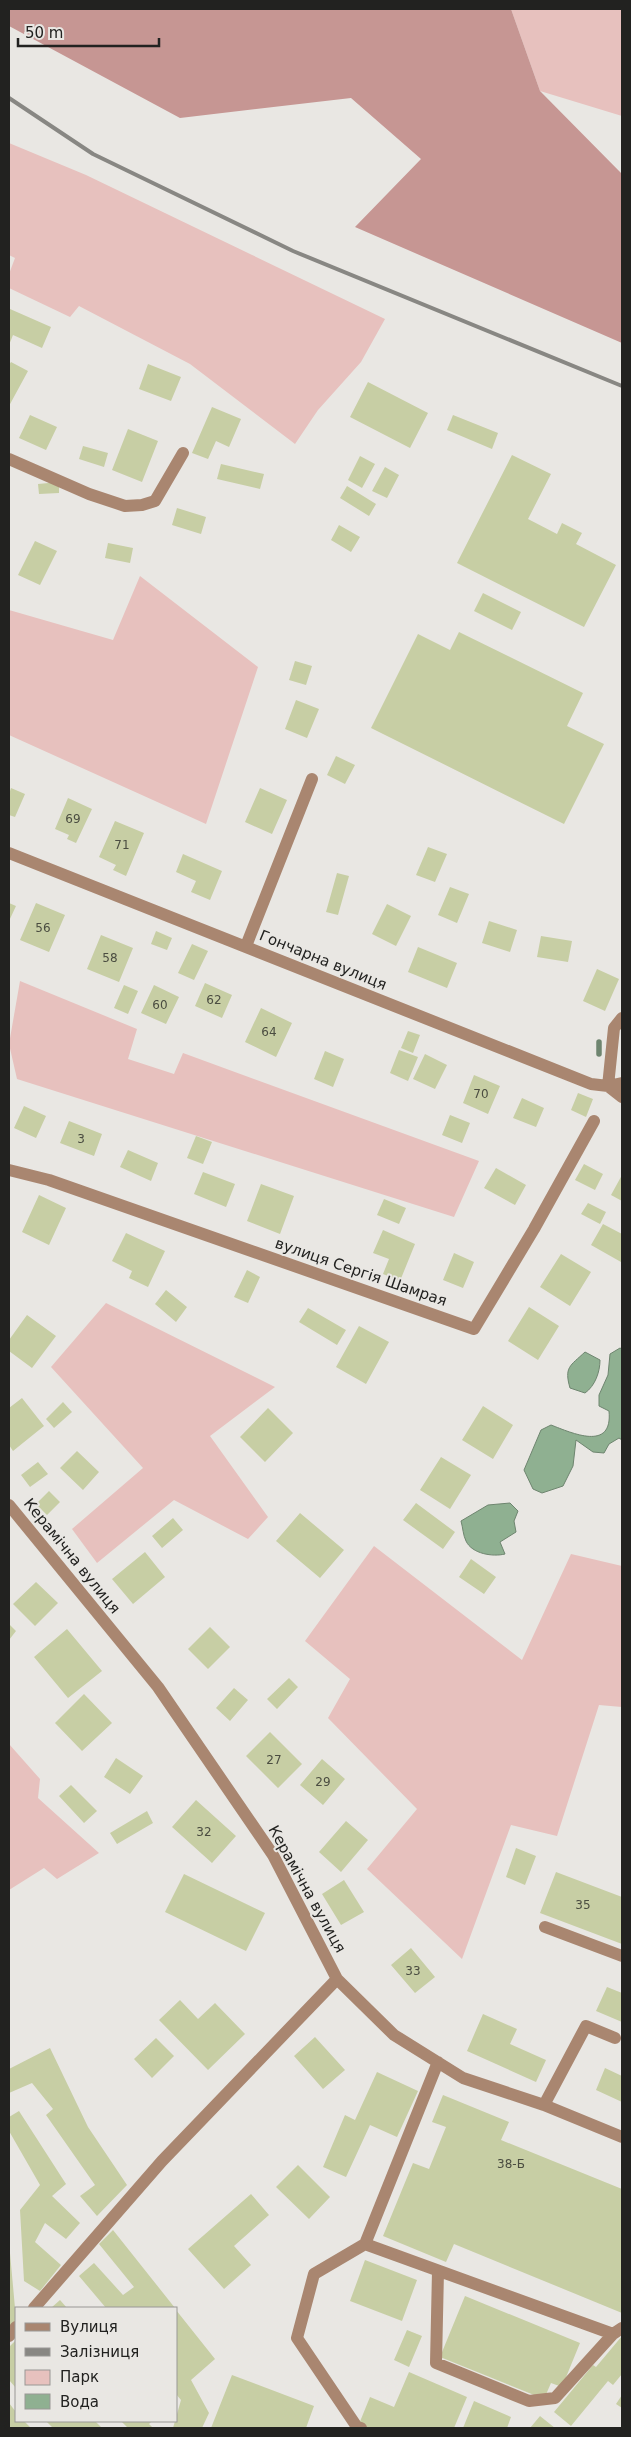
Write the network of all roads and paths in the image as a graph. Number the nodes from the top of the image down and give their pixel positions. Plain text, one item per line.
1 (183, 453) dead end
2 (9, 459) edge
3 (312, 779) dead end
4 (9, 853) edge
5 (246, 946) junction
6 (622, 1018) edge
7 (622, 1083) edge
8 (608, 1086) junction
9 (622, 1097) edge
10 (594, 1121) dead end
11 (9, 1170) edge
12 (9, 1505) edge
13 (545, 1926) dead end
14 (622, 1956) edge
15 (337, 1979) junction
16 (615, 2038) dead end
17 (438, 2062) junction
18 (544, 2105) junction
19 (622, 2136) edge
20 (366, 2244) junction
21 (438, 2271) junction
22 (35, 2307) edge
23 (618, 2331) edge
24 (361, 2428) edge

1 - 2 street
3 - 5 street
4 - 5 street, Гончарна вулиця
5 - 8 street, Гончарна вулиця
6 - 8 street
7 - 8 street
8 - 9 street, Гончарна вулиця
10 - 11 street, вулиця Сергія Шамрая
12 - 15 street, Керамічна вулиця
13 - 14 street
15 - 17 street, Керамічна вулиця
15 - 22 street
16 - 18 street
17 - 18 street, Керамічна вулиця
17 - 20 street
18 - 19 street, Керамічна вулиця
20 - 21 street
20 - 24 street
21 - 23 street
21 - 23 street

